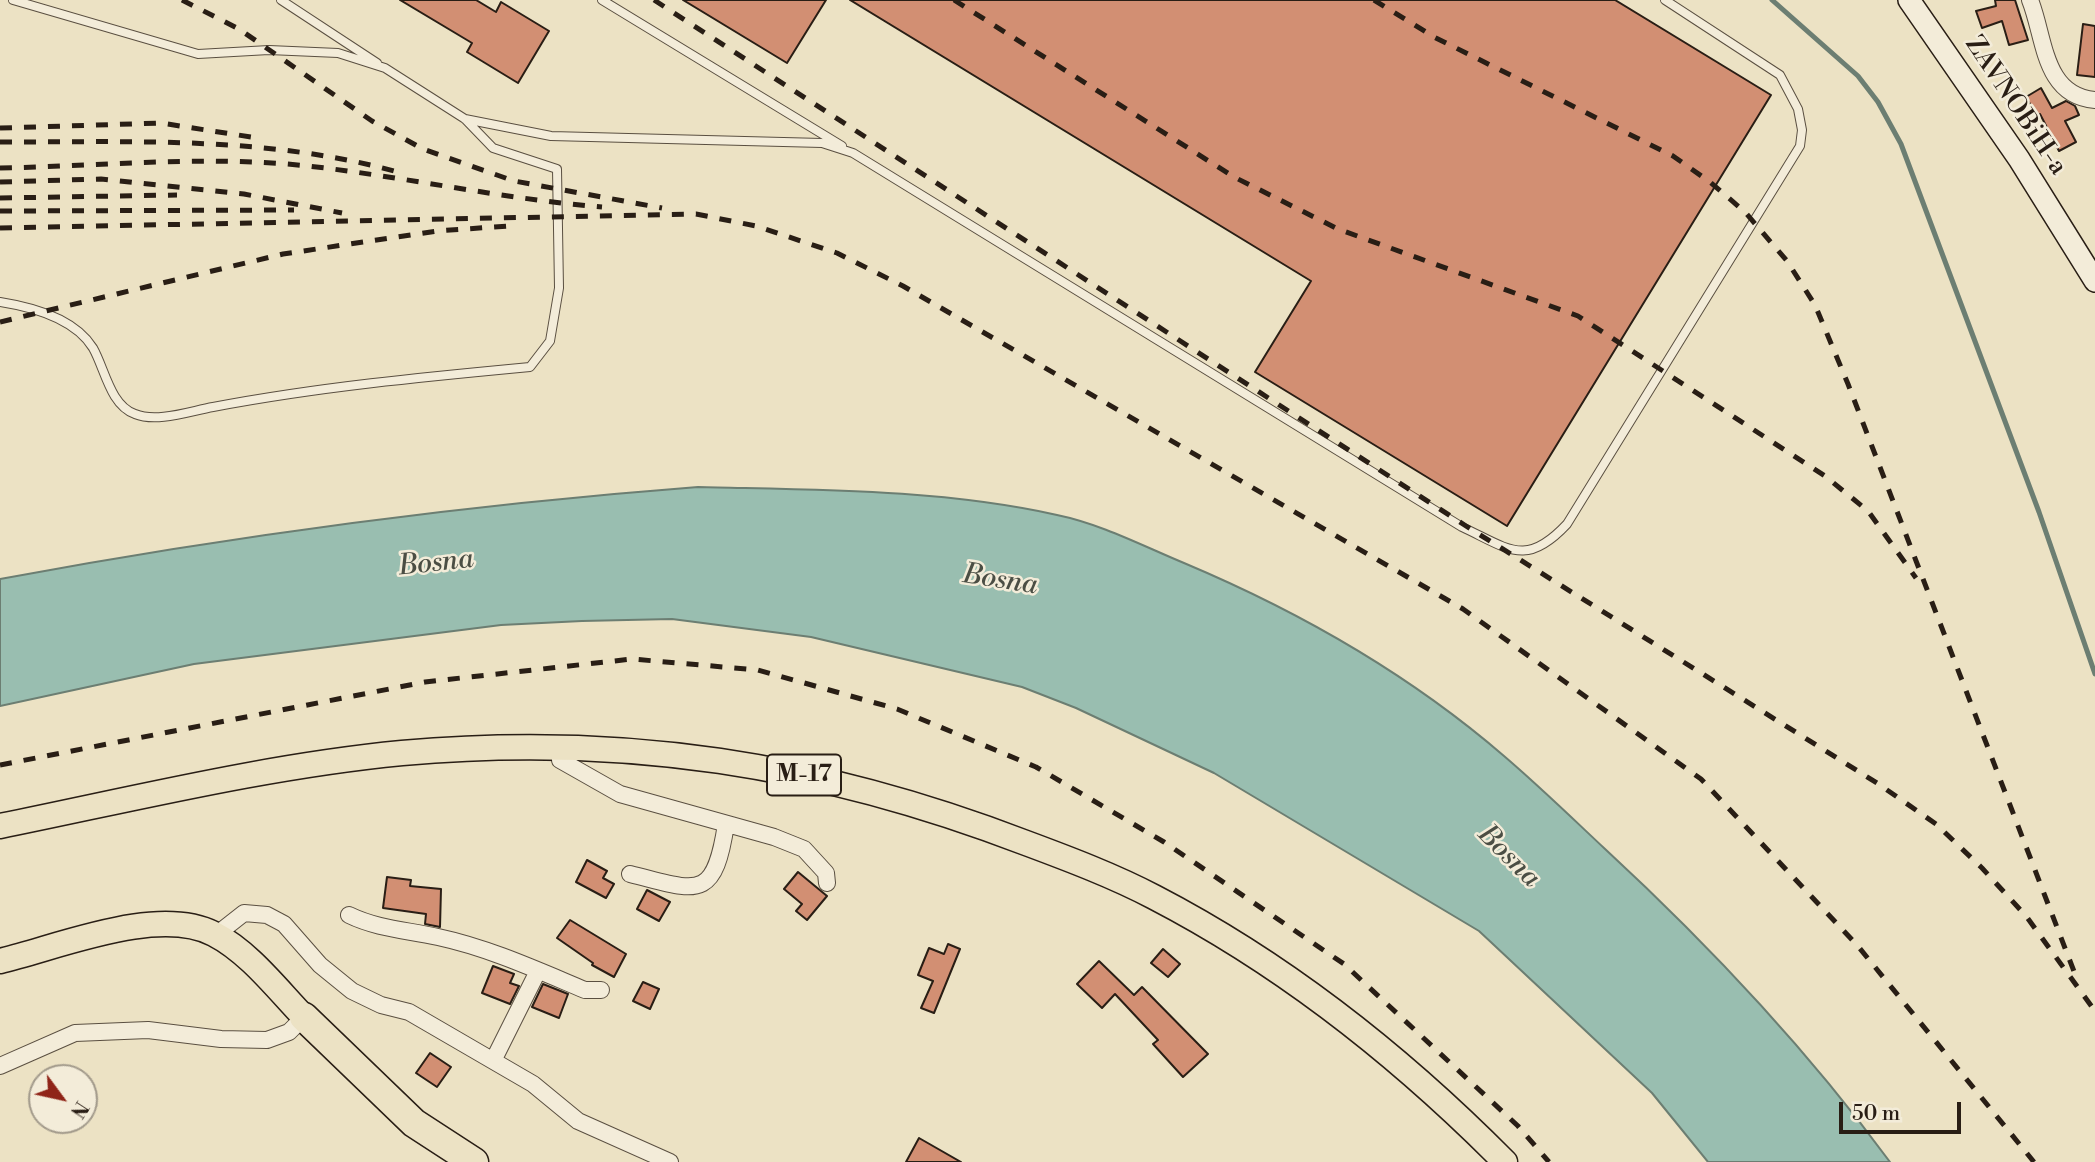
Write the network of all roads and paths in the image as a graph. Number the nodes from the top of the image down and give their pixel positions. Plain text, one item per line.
1 (13, 0) edge
2 (281, 0) edge
3 (602, 0) edge
4 (1665, 0) edge
5 (1909, 0) edge
6 (2030, 0) edge
7 (385, 68) junction
8 (2095, 100) edge
9 (465, 120) junction
10 (853, 153) junction
11 (2095, 281) edge
12 (0, 302) edge
13 (560, 748) junction
14 (726, 824) junction
15 (0, 825) edge
16 (630, 874) dead end
17 (827, 883) dead end
18 (349, 915) dead end
19 (216, 935) junction
20 (0, 961) edge
21 (538, 971) junction
22 (601, 990) dead end
23 (304, 1017) junction
24 (494, 1059) junction
25 (0, 1066) edge
26 (474, 1162) edge
27 (670, 1162) edge
28 (1505, 1162) edge

1 - 7 lane
2 - 7 lane
3 - 10 lane
4 - 10 lane
5 - 11 main road, ZAVNOBiH-a
6 - 8 street
7 - 9 lane
9 - 10 lane
9 - 12 lane
13 - 14 street
13 - 15 main road, M-17
13 - 28 main road, M-17
14 - 16 street
14 - 17 street
18 - 21 street
19 - 20 main road
19 - 23 main road
19 - 24 street
21 - 22 street
21 - 24 street
23 - 25 street
23 - 26 highway
24 - 27 street

